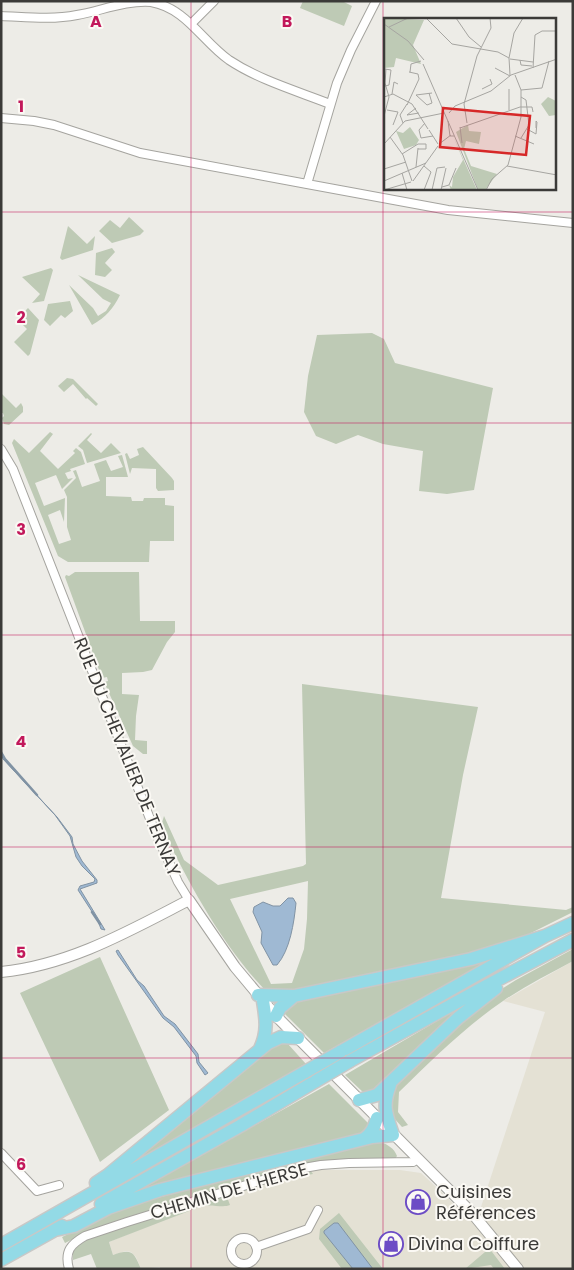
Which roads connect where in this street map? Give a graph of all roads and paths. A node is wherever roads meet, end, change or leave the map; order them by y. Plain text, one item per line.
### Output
1 (214, 1) edge
2 (376, 1) edge
3 (1, 16) edge
4 (191, 24) junction
5 (330, 104) junction
6 (1, 118) edge
7 (307, 184) junction
8 (573, 223) edge
9 (1, 449) edge
10 (189, 900) junction
11 (573, 922) edge
12 (544, 936) junction
13 (573, 940) edge
14 (519, 968) junction
15 (1, 972) edge
16 (294, 996) junction
17 (261, 998) junction
18 (276, 1016) junction
19 (298, 1038) junction
20 (259, 1050) junction
21 (390, 1085) junction
22 (359, 1100) junction
23 (377, 1118) junction
24 (394, 1136) junction
25 (364, 1139) junction
26 (1, 1152) edge
27 (418, 1159) junction
28 (58, 1185) dead end
29 (318, 1210) dead end
30 (52, 1216) junction
31 (55, 1230) junction
32 (1, 1245) edge
33 (256, 1247) junction
34 (1, 1260) edge
35 (249, 1266) edge
36 (69, 1269) edge
37 (518, 1269) edge

1 - 4 street
2 - 5 street
3 - 4 street
4 - 5 street
5 - 7 street
6 - 7 street
7 - 8 street
9 - 10 street, RUE DU CHEVALIER DE TERNAY
10 - 15 street
10 - 17 street, RUE DU CHEVALIER DE TERNAY
11 - 12 main road
12 - 16 main road
12 - 30 main road, bridge
13 - 14 main road
14 - 21 main road
14 - 31 main road, bridge
16 - 17 main road
16 - 18 main road
17 - 18 street, RUE DU CHEVALIER DE TERNAY
17 - 20 main road
18 - 19 street, RUE DU CHEVALIER DE TERNAY
19 - 20 main road
19 - 22 street, RUE DU CHEVALIER DE TERNAY
20 - 30 main road
21 - 22 main road
21 - 24 main road
22 - 23 street, RUE DU CHEVALIER DE TERNAY
23 - 24 street, RUE DU CHEVALIER DE TERNAY
23 - 25 main road
24 - 25 main road
24 - 27 street, RUE DU CHEVALIER DE TERNAY
25 - 31 main road
26 - 28 street
27 - 36 street, CHEMIN DE L'HERSE
27 - 37 street, RUE DU CHEVALIER DE TERNAY
29 - 33 street
30 - 32 main road
31 - 34 main road
33 - 35 street
33 - 35 street

